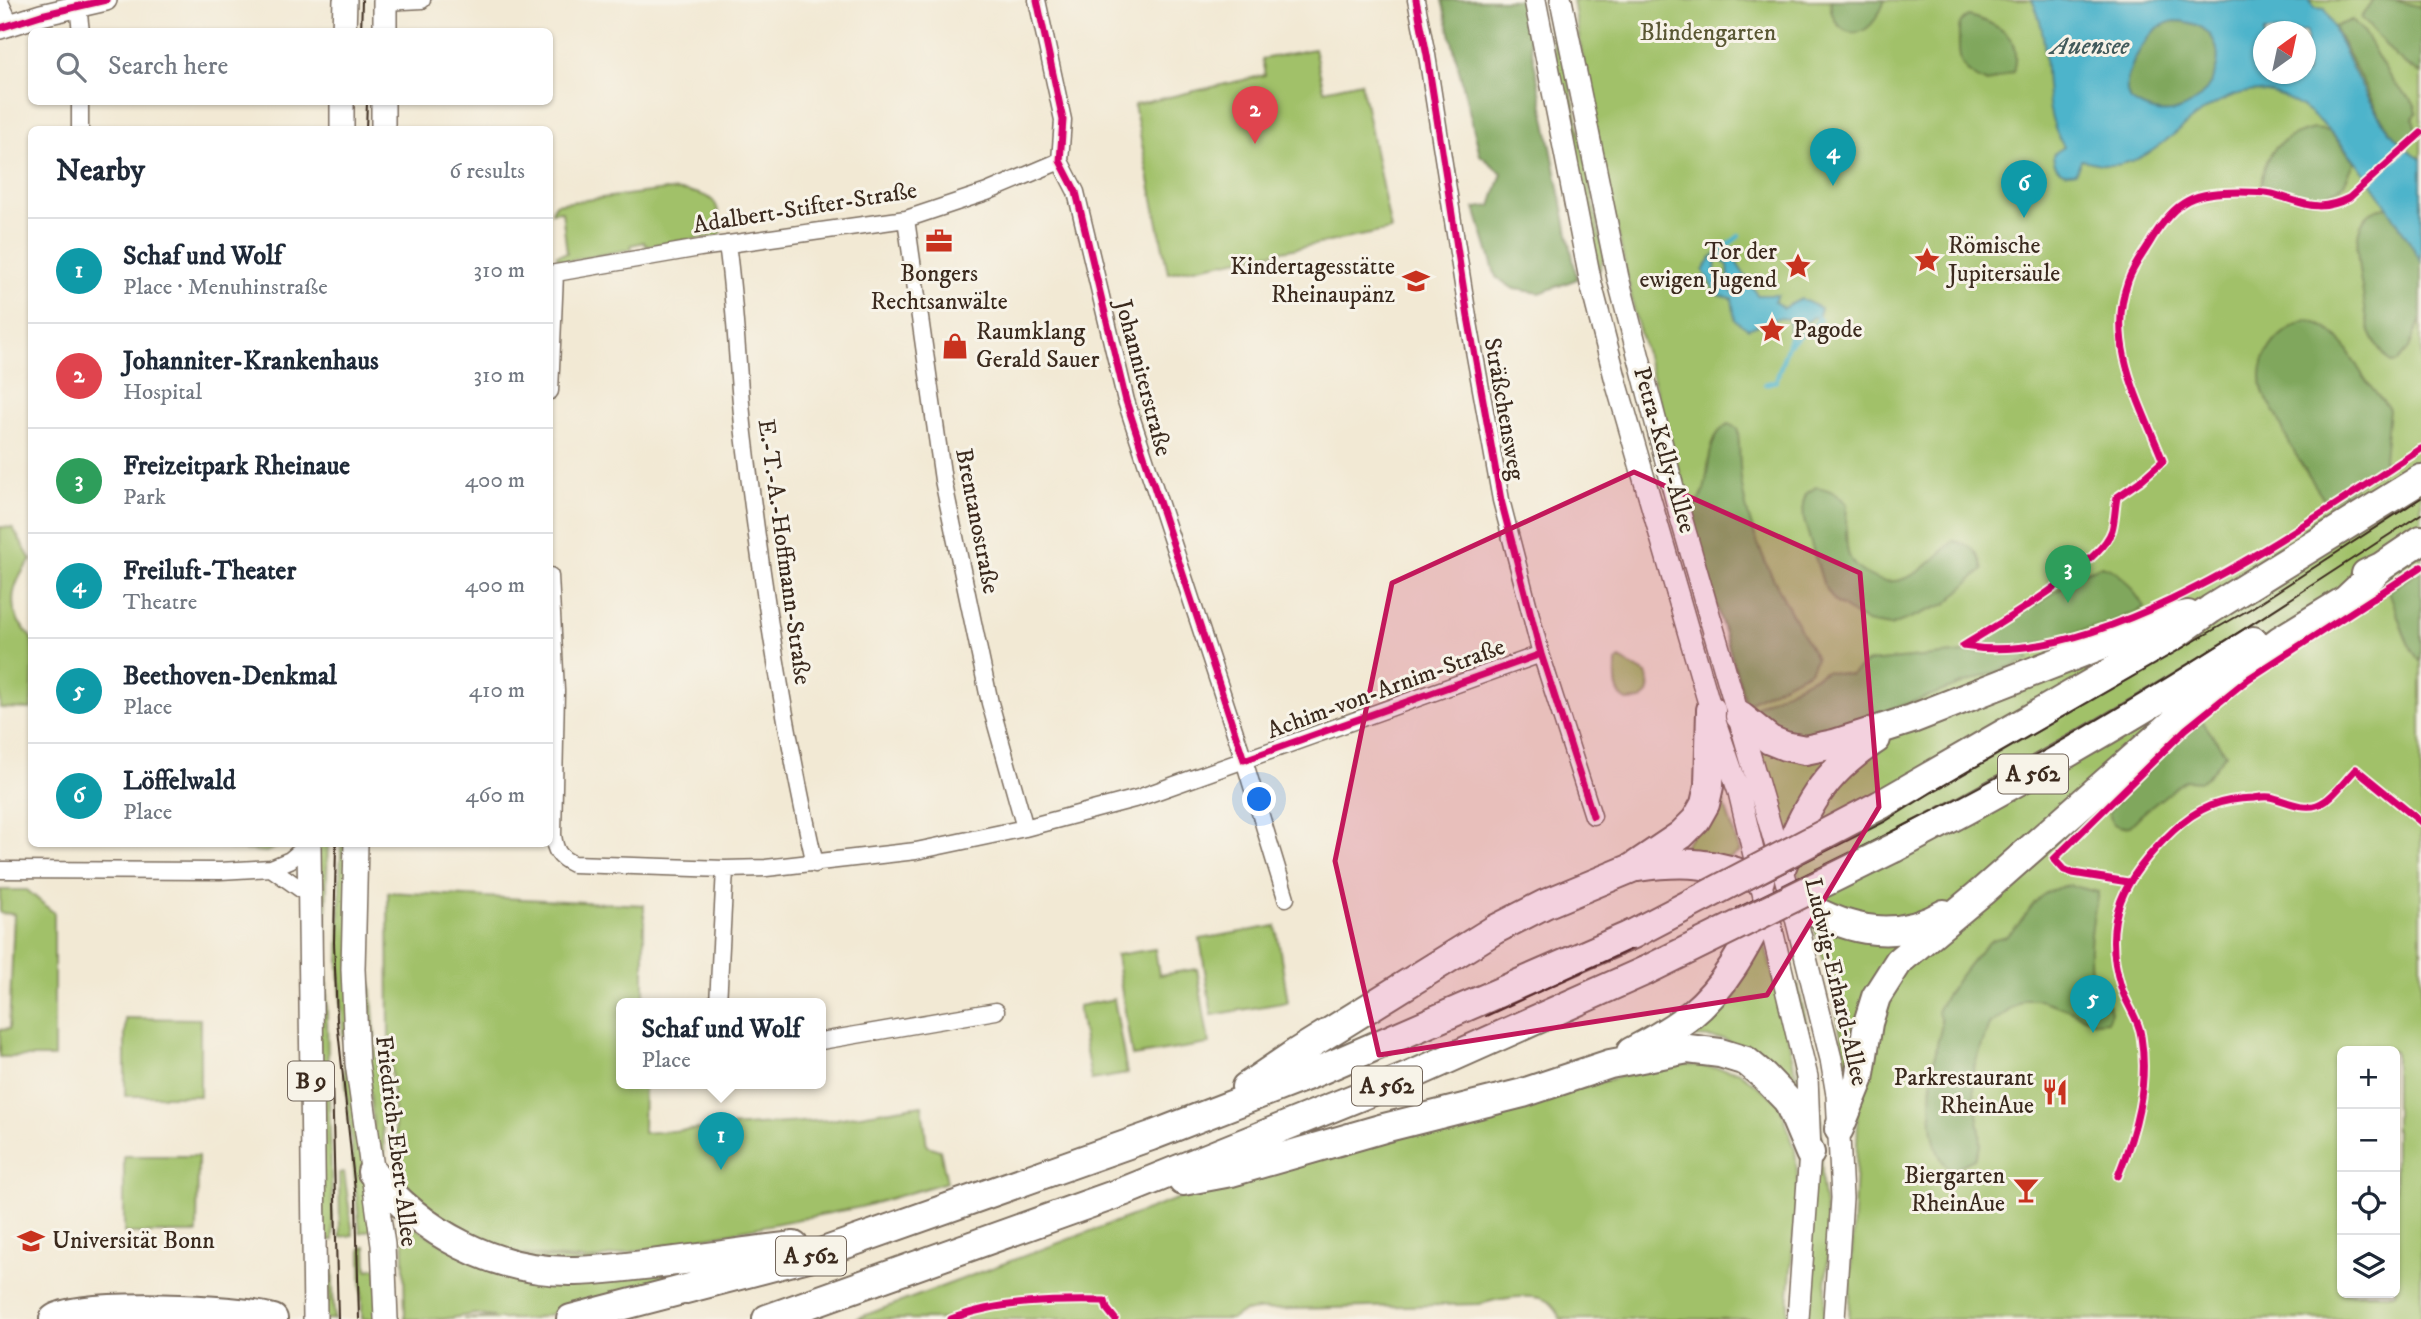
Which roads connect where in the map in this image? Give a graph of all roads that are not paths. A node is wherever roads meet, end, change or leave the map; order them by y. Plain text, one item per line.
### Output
1 (106, 0) edge
2 (345, 0) edge
3 (422, 0) edge
4 (1037, 0) edge
5 (1416, 0) edge
6 (1535, 0) edge
7 (1561, 0) edge
8 (385, 1) edge
9 (0, 2) edge
10 (78, 6) junction
11 (5, 26) edge
12 (81, 28) edge
13 (344, 28) edge
14 (384, 28) edge
15 (80, 105) edge
16 (342, 105) edge
17 (383, 105) edge
18 (80, 126) edge
19 (342, 126) edge
20 (383, 126) edge
21 (1060, 161) junction
22 (906, 219) junction
23 (727, 244) junction
24 (553, 274) edge
25 (2421, 479) edge
26 (2421, 540) edge
27 (2141, 643) junction
28 (553, 645) edge
29 (1541, 654) junction
30 (2174, 706) junction
31 (1711, 710) junction
32 (1740, 716) junction
33 (1912, 719) junction
34 (1244, 760) junction
35 (1593, 816) dead end
36 (1025, 828) junction
37 (553, 835) edge
38 (553, 835) edge
39 (305, 847) edge
40 (309, 847) edge
41 (356, 847) edge
42 (815, 864) junction
43 (1632, 868) junction
44 (271, 869) junction
45 (725, 869) junction
46 (0, 870) edge
47 (1775, 888) junction
48 (1983, 891) junction
49 (309, 895) junction
50 (1286, 898) dead end
51 (718, 998) edge
52 (996, 1011) dead end
53 (826, 1040) edge
54 (1611, 1064) junction
55 (1202, 1118) junction
56 (1839, 1129) junction
57 (1810, 1153) junction
58 (372, 1172) junction
59 (1125, 1191) junction
60 (874, 1235) junction
61 (832, 1297) junction
62 (54, 1319) edge
63 (273, 1319) edge
64 (315, 1319) edge
65 (386, 1319) edge
66 (572, 1319) edge
67 (767, 1319) edge
68 (793, 1319) edge
69 (1798, 1319) edge
70 (1834, 1319) edge

1 - 10 main road
2 - 13 main road
3 - 8 street
4 - 21 street
5 - 29 street, Sträßchensweg
6 - 31 main road, Petra-Kelly-Allee
7 - 32 main road, Petra-Kelly-Allee
8 - 14 main road
9 - 11 street
10 - 11 main road
10 - 12 street
15 - 18 street
16 - 19 main road
17 - 20 main road
21 - 22 street, Adalbert-Stifter-Straße
21 - 34 street, Johanniterstraße
22 - 23 street, Adalbert-Stifter-Straße
22 - 36 street, Brentanostraße
23 - 24 street, Adalbert-Stifter-Straße
23 - 42 street, E.-T.-A.-Hoffmann-Straße
25 - 27 highway
26 - 30 highway
27 - 33 highway
27 - 55 highway, A 562, bridge
28 - 37 street, Achim-von-Arnim-Straße
29 - 34 street, Achim-von-Arnim-Straße
29 - 35 street, Sträßchensweg
30 - 48 highway
30 - 59 highway, A 562, bridge
31 - 43 highway
31 - 47 main road, Petra-Kelly-Allee
32 - 33 highway
32 - 47 main road, Petra-Kelly-Allee
33 - 47 highway
34 - 36 street, Achim-von-Arnim-Straße
34 - 50 street, Johanniterstraße
36 - 42 street, Achim-von-Arnim-Straße
38 - 45 street, Achim-von-Arnim-Straße
39 - 44 street
40 - 49 main road, B 9
41 - 58 main road, Friedrich-Ebert-Allee / B 9
42 - 45 street, Achim-von-Arnim-Straße
43 - 47 highway
43 - 55 highway
44 - 46 street
44 - 49 street
45 - 51 street
47 - 48 highway
47 - 54 highway
47 - 56 main road, Ludwig-Erhard-Allee
47 - 57 main road, Ludwig-Erhard-Allee
48 - 56 highway
49 - 64 main road, B 9
52 - 53 street
54 - 57 highway
54 - 59 highway
55 - 60 highway, A 562
56 - 70 main road, Ludwig-Erhard-Allee
57 - 69 main road, Ludwig-Erhard-Allee
58 - 60 highway
58 - 65 main road, Friedrich-Ebert-Allee / B 9
59 - 61 highway, A 562
60 - 66 highway, A 562
61 - 67 highway, A 562
61 - 68 highway
62 - 63 highway

